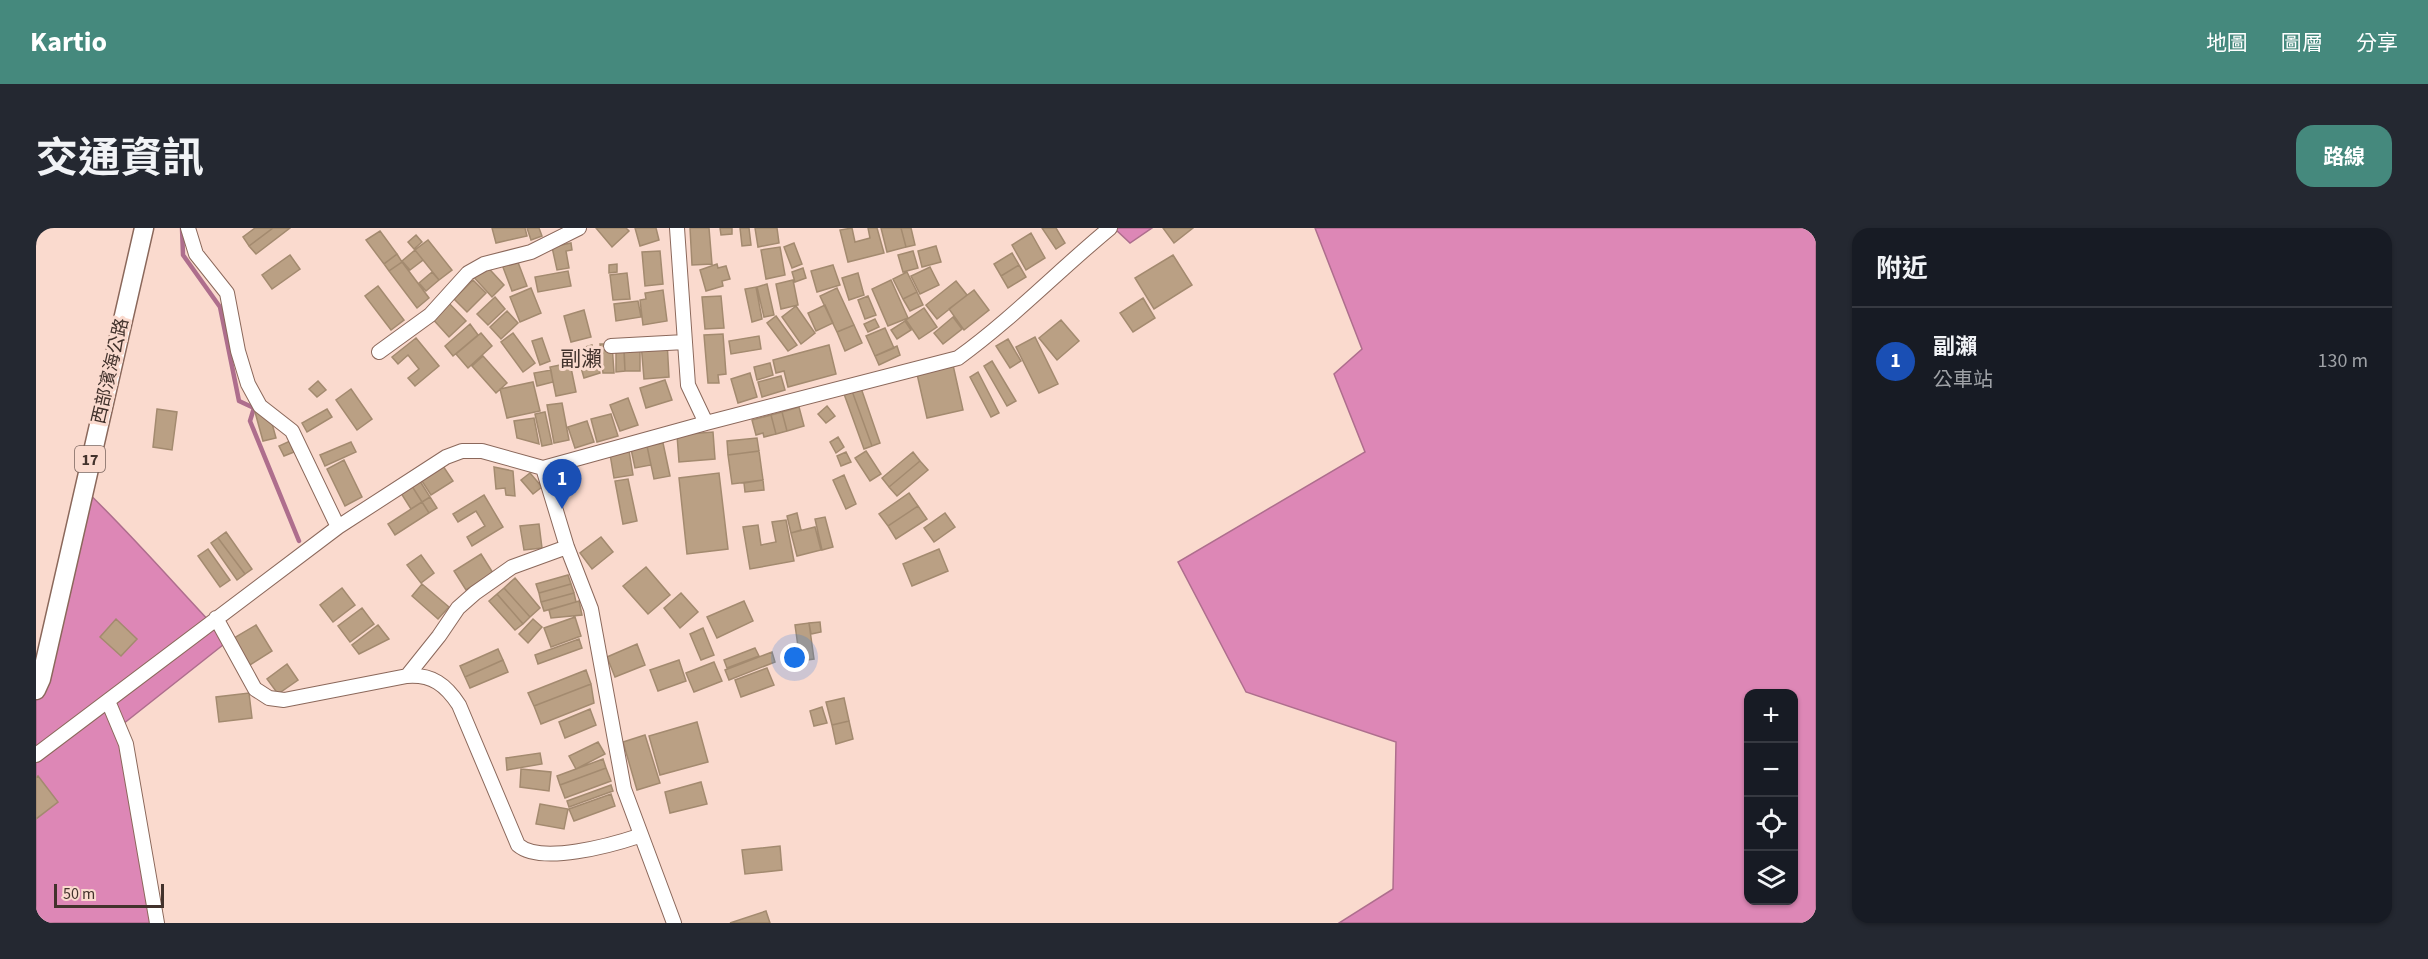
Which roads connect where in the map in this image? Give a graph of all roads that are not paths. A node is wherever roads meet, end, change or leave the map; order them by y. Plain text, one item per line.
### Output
1 (144, 228) edge
2 (188, 228) edge
3 (579, 228) edge
4 (677, 228) edge
5 (1110, 228) edge
6 (685, 342) junction
7 (611, 346) dead end
8 (379, 352) dead end
9 (706, 423) junction
10 (543, 468) junction
11 (338, 527) junction
12 (567, 547) junction
13 (216, 618) junction
14 (407, 676) junction
15 (36, 690) edge
16 (108, 701) junction
17 (38, 749) edge
18 (639, 836) junction
19 (157, 923) edge
20 (674, 923) edge

1 - 15 main road, 西部濱海公路 / 17
2 - 11 street
3 - 8 street
4 - 6 street
5 - 9 street
6 - 7 street
6 - 9 street
9 - 10 street
10 - 11 street
10 - 12 street
11 - 13 street
12 - 14 street
12 - 18 street
13 - 14 street
13 - 16 street
14 - 18 street
16 - 17 street
16 - 19 street
18 - 20 street

